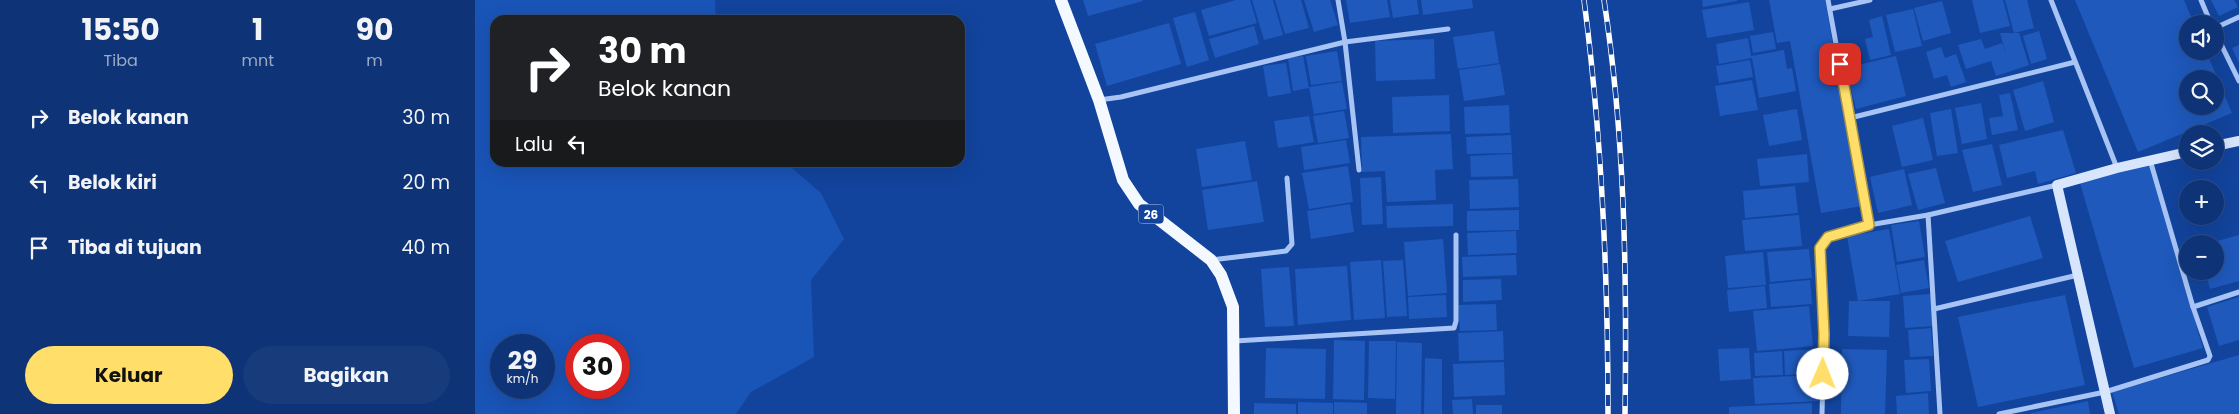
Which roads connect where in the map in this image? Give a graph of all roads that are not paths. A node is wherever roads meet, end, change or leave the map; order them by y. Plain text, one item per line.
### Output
1 (1061, 0) edge
2 (1337, 0) edge
3 (1828, 0) edge
4 (1871, 0) edge
5 (2051, 0) edge
6 (2201, 0) edge
7 (1830, 9) junction
8 (2207, 15) edge
9 (2239, 17) edge
10 (2224, 25) edge
11 (1448, 29) dead end
12 (1345, 42) junction
13 (2224, 49) edge
14 (2075, 62) junction
15 (2239, 81) edge
16 (1099, 100) junction
17 (1850, 118) junction
18 (2239, 141) edge
19 (2224, 144) edge
20 (2179, 154) edge
21 (2150, 160) junction
22 (2117, 168) junction
23 (1359, 170) dead end
24 (1287, 178) dead end
25 (2057, 185) junction
26 (1928, 215) junction
27 (1869, 225) junction
28 (1456, 235) dead end
29 (1211, 260) junction
30 (2078, 275) junction
31 (2239, 292) edge
32 (2193, 307) junction
33 (1934, 309) junction
34 (1234, 341) junction
35 (2105, 392) junction
36 (1234, 414) edge
37 (1822, 414) edge
38 (1940, 414) edge
39 (1999, 414) edge
40 (2110, 414) edge

1 - 16 main road, 26
2 - 12 street
3 - 7 street
4 - 7 street
5 - 14 street
6 - 8 street
7 - 17 street
9 - 10 street
11 - 12 street
12 - 16 street
12 - 23 street
13 - 15 street
14 - 17 street
14 - 22 street
16 - 29 main road, 26
17 - 27 street
18 - 19 street
20 - 21 street
21 - 22 street
21 - 32 street
22 - 25 street
24 - 29 street
25 - 26 street
25 - 30 street
26 - 27 street
26 - 33 street
27 - 37 street
28 - 34 street
29 - 34 main road, 26
30 - 33 street
30 - 35 street
31 - 32 street
32 - 35 street
33 - 38 street
34 - 36 main road, 26
35 - 39 street
35 - 40 street

